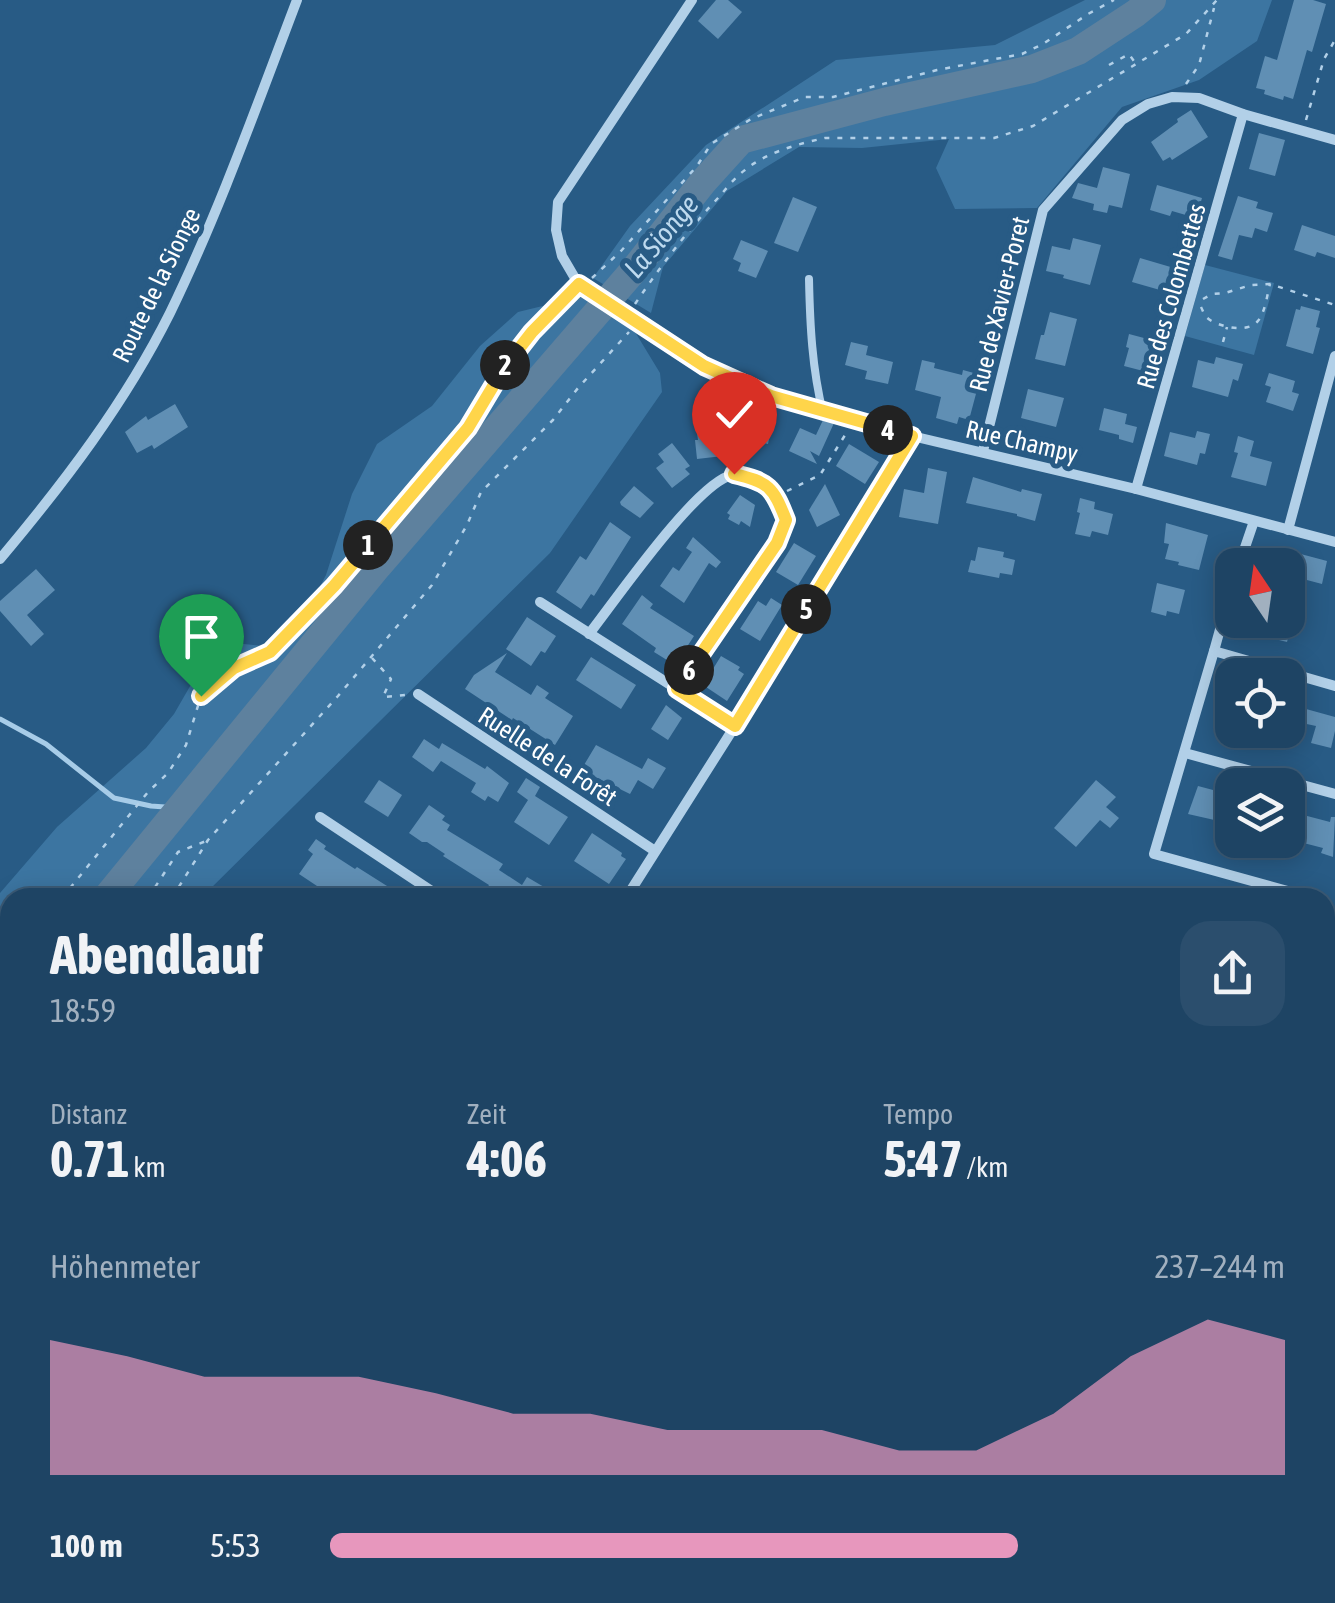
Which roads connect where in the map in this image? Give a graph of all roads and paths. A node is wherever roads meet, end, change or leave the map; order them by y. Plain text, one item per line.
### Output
1 (297, 0) edge
2 (692, 0) edge
3 (1114, 0) edge
4 (1216, 2) edge
5 (1335, 40) edge
6 (1109, 64) dead end
7 (1137, 65) junction
8 (1182, 90) dead end
9 (1244, 114) junction
10 (1302, 131) junction
11 (1335, 140) edge
12 (810, 279) dead end
13 (1270, 284) junction
14 (584, 285) junction
15 (1335, 305) edge
16 (631, 316) junction
17 (1228, 326) junction
18 (1223, 342) dead end
19 (1335, 356) edge
20 (823, 413) junction
21 (850, 428) dead end
22 (912, 436) junction
23 (982, 452) junction
24 (1136, 489) junction
25 (777, 496) junction
26 (1254, 521) junction
27 (1288, 530) junction
28 (1335, 542) edge
29 (1245, 548) edge
30 (0, 559) edge
31 (540, 602) dead end
32 (589, 634) junction
33 (1218, 638) edge
34 (1214, 651) junction
35 (371, 656) junction
36 (1335, 686) edge
37 (677, 689) junction
38 (418, 694) joint
39 (735, 726) junction
40 (1185, 752) junction
41 (1335, 794) edge
42 (320, 817) dead end
43 (208, 840) junction
44 (655, 850) junction
45 (70, 888) edge
46 (155, 888) edge
47 (178, 888) edge
48 (427, 888) edge
49 (632, 888) edge
50 (1277, 888) edge

1 - 30 street, Route de la Sionge
2 - 14 street
3 - 14 path
4 - 7 path
4 - 8 path
5 - 10 path
6 - 7 path
7 - 16 path
9 - 10 street, Rue de Xavier-Poret
9 - 23 street, Rue de Xavier-Poret
9 - 24 street, Rue des Colombettes
10 - 11 street, Rue de Xavier-Poret
12 - 20 lane
13 - 15 path
13 - 17 path
13 - 17 path
14 - 16 street, Rue Champy
14 - 45 path
16 - 20 street, Rue Champy
16 - 35 path
17 - 18 path
19 - 27 street
20 - 22 street, Rue Champy
21 - 25 path
22 - 23 street, Rue Champy
22 - 39 street
23 - 24 street, Rue Champy
24 - 26 street, Rue Champy
25 - 32 street
25 - 37 street
26 - 27 street, Rue Champy
26 - 29 street
27 - 28 street, Rue Champy
31 - 32 street
32 - 37 street
33 - 34 street
34 - 36 street
34 - 40 street
35 - 38 path
35 - 43 path
37 - 39 street
38 - 44 street, Ruelle de la Forêt
39 - 44 street
40 - 41 street
40 - 50 street
42 - 48 street
43 - 46 path
43 - 47 path
44 - 49 street

